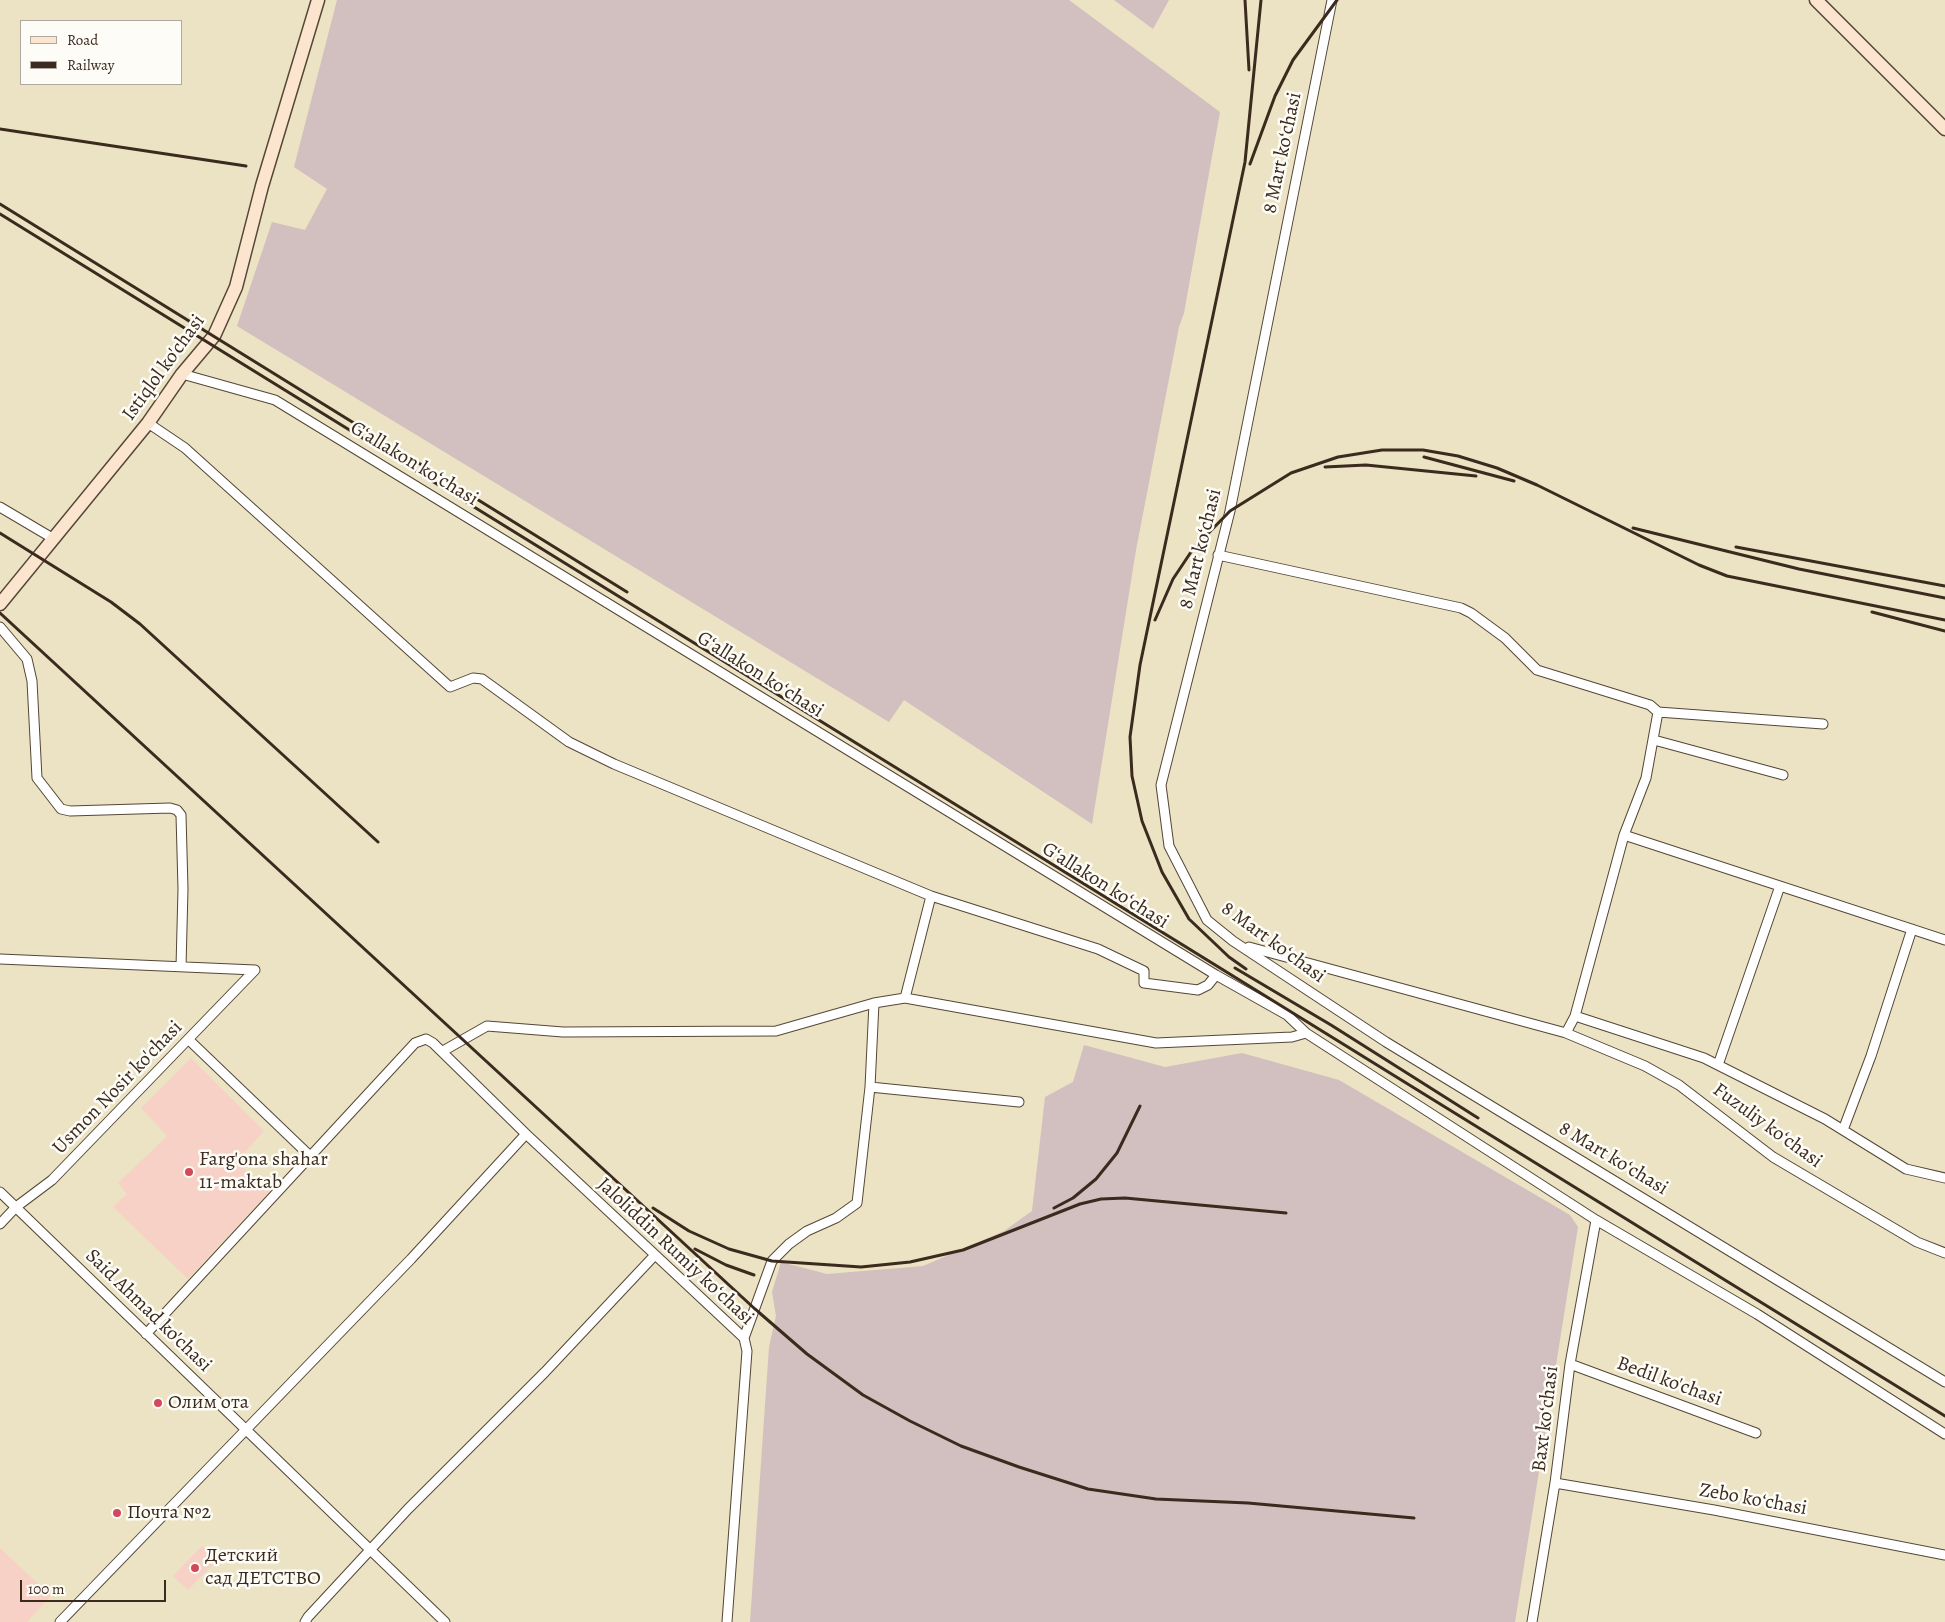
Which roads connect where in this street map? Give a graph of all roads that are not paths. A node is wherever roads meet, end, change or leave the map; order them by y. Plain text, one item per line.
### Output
1 (318, 0) edge
2 (1332, 0) edge
3 (1816, 0) edge
4 (1945, 129) edge
5 (182, 374) junction
6 (148, 423) junction
7 (0, 507) edge
8 (54, 539) junction
9 (1218, 555) junction
10 (0, 604) edge
11 (0, 628) edge
12 (1658, 712) junction
13 (1823, 724) dead end
14 (1654, 740) junction
15 (1783, 775) dead end
16 (1624, 836) junction
17 (1780, 886) junction
18 (932, 896) junction
19 (1912, 929) junction
20 (1945, 940) edge
21 (1241, 946) junction
22 (0, 958) edge
23 (181, 967) junction
24 (1216, 975) junction
25 (905, 998) junction
26 (874, 1003) junction
27 (1575, 1016) junction
28 (1306, 1033) junction
29 (1566, 1033) junction
30 (189, 1040) junction
31 (443, 1050) junction
32 (1718, 1065) junction
33 (870, 1087) junction
34 (1019, 1102) dead end
35 (1843, 1130) junction
36 (526, 1134) junction
37 (310, 1156) junction
38 (1945, 1178) edge
39 (0, 1192) edge
40 (16, 1207) junction
41 (1596, 1220) junction
42 (0, 1224) edge
43 (1945, 1253) edge
44 (654, 1256) junction
45 (146, 1334) junction
46 (744, 1338) junction
47 (1570, 1364) junction
48 (1945, 1382) edge
49 (245, 1431) junction
50 (1756, 1433) dead end
51 (1945, 1434) edge
52 (1555, 1483) junction
53 (370, 1551) junction
54 (1945, 1555) edge
55 (60, 1622) edge
56 (306, 1622) edge
57 (445, 1622) edge
58 (727, 1622) edge
59 (1532, 1622) edge

1 - 5 main road, Istiqlol ko'chasi
2 - 9 street, 8 Mart koʻchasi
3 - 4 main road
5 - 6 main road, Istiqlol ko'chasi
5 - 24 street, Gʻallakon koʻchasi
6 - 8 main road, Istiqlol ko'chasi
6 - 18 street
7 - 8 street
8 - 10 main road, Istiqlol ko'chasi
9 - 12 street
9 - 21 street, 8 Mart koʻchasi
11 - 23 street
12 - 13 street
12 - 14 street
14 - 15 street
14 - 16 street
16 - 17 street
16 - 27 street
17 - 19 street
17 - 32 street
18 - 24 street
18 - 25 street
19 - 20 street
19 - 35 street
21 - 29 street, Fuzuliy koʻchasi
21 - 48 street, 8 Mart koʻchasi
22 - 23 street
23 - 30 street, Usmon Nosir ko'chasi
24 - 28 street, Gʻallakon koʻchasi
25 - 26 street
25 - 28 street
26 - 31 street
26 - 33 street
27 - 29 street
27 - 32 street, Fuzuliy koʻchasi
28 - 41 street, Gʻallakon koʻchasi
29 - 43 street, Fuzuliy koʻchasi
30 - 37 street
30 - 40 street, Usmon Nosir ko'chasi
31 - 36 street, Jaloliddin Rumiy koʻchasi
31 - 37 street, Jaloliddin Rumiy koʻchasi
32 - 35 street, Fuzuliy koʻchasi
33 - 34 street
33 - 46 street
35 - 38 street, Fuzuliy koʻchasi
36 - 44 street, Jaloliddin Rumiy koʻchasi
36 - 49 street
37 - 45 street
39 - 40 street, Said Ahmad ko'chasi
40 - 42 street, Usmon Nosir ko'chasi
40 - 45 street, Said Ahmad ko'chasi
41 - 47 street, Baxt koʻchasi
41 - 51 street, Gʻallakon koʻchasi
44 - 46 street, Jaloliddin Rumiy koʻchasi
44 - 53 street
45 - 49 street, Said Ahmad ko'chasi
46 - 58 street, Jaloliddin Rumiy koʻchasi
47 - 50 street, Bedil ko'chasi
47 - 52 street, Baxt koʻchasi
49 - 53 street, Said Ahmad ko'chasi
49 - 55 street
52 - 54 street, Zebo koʻchasi
52 - 59 street, Baxt koʻchasi
53 - 56 street
53 - 57 street, Said Ahmad ko'chasi

